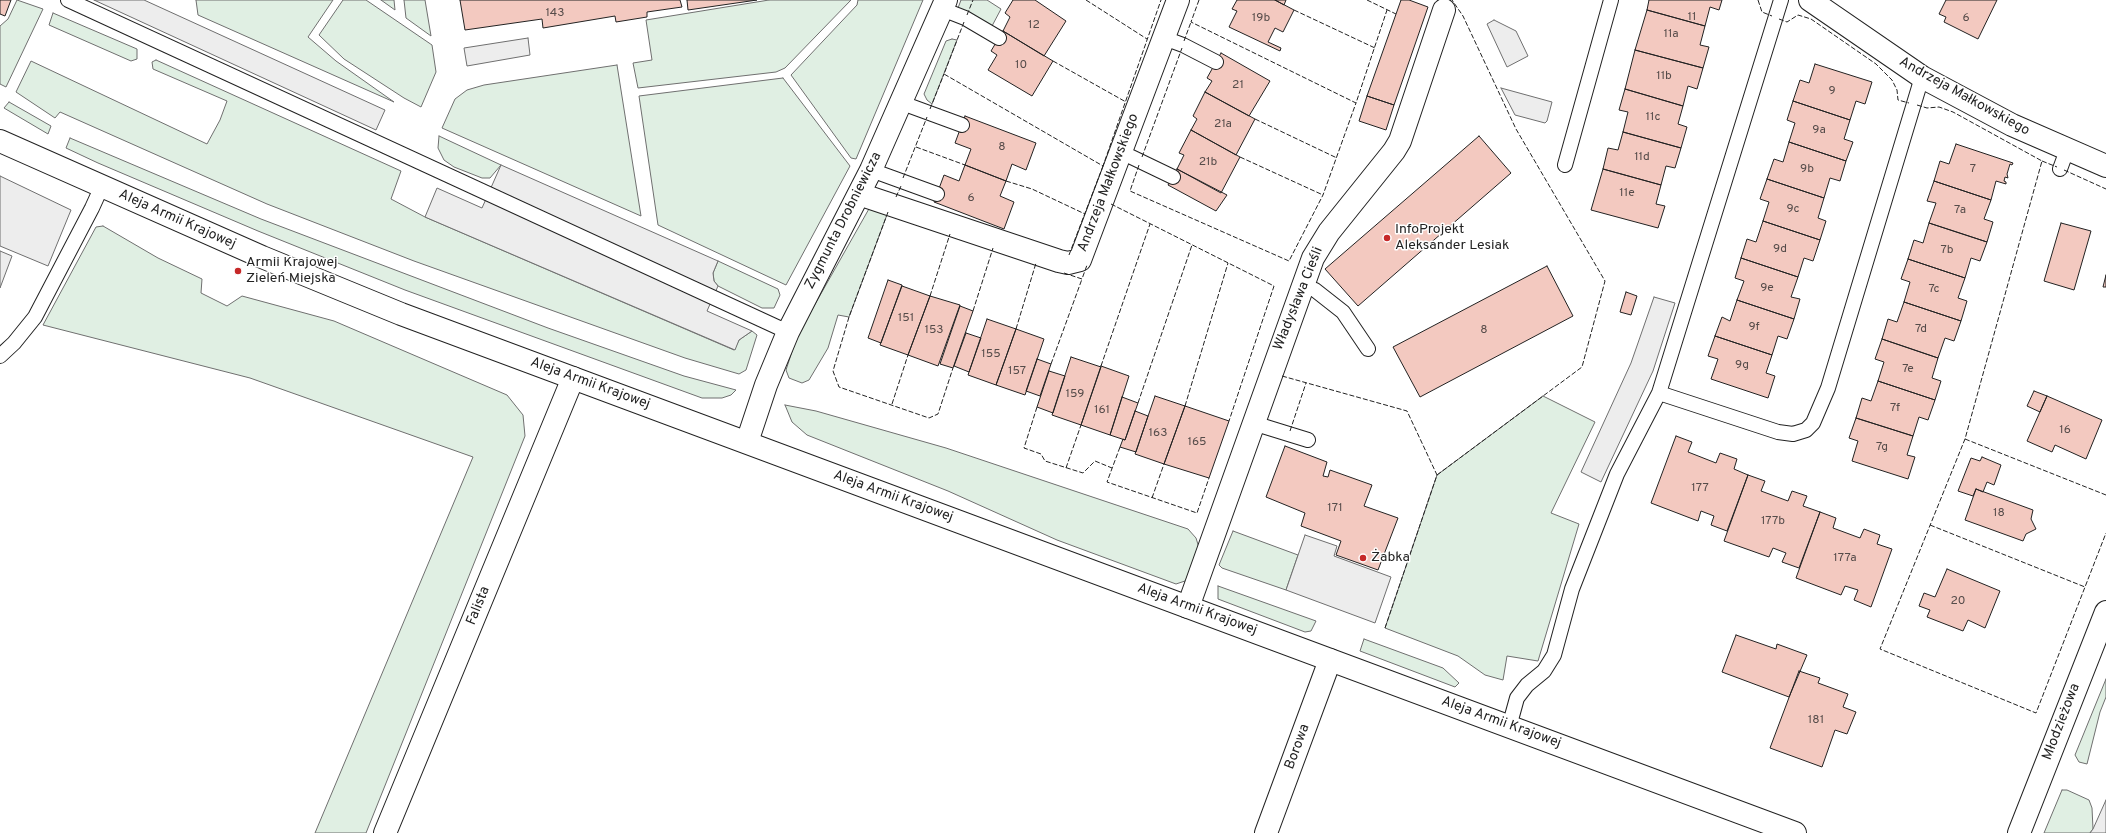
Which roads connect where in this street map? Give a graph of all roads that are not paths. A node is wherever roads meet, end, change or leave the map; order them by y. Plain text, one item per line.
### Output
1 (68, 0) edge
2 (1178, 0) edge
3 (1611, 0) edge
4 (1781, 0) edge
5 (1810, 0) edge
6 (944, 5) edge
7 (1444, 10) dead end
8 (999, 38) dead end
9 (1164, 38) junction
10 (1216, 62) dead end
11 (1922, 77) junction
12 (902, 103) junction
13 (962, 125) dead end
14 (0, 141) edge
15 (1121, 152) junction
16 (1565, 164) dead end
17 (2106, 166) edge
18 (871, 170) junction
19 (1172, 177) dead end
20 (102, 186) junction
21 (859, 194) junction
22 (937, 194) dead end
23 (1302, 285) junction
24 (788, 332) junction
25 (1368, 349) dead end
26 (0, 356) edge
27 (572, 378) junction
28 (1659, 393) junction
29 (1253, 422) junction
30 (1308, 440) dead end
31 (746, 442) junction
32 (1188, 607) junction
33 (2106, 612) edge
34 (1330, 660) junction
35 (1509, 726) junction
36 (385, 833) edge
37 (1266, 833) edge
38 (1795, 833) edge
39 (2019, 833) edge

1 - 24 lane
2 - 9 street, Andrzeja Małkowskiego
3 - 16 lane
4 - 28 lane
5 - 11 street, Andrzeja Małkowskiego
6 - 8 lane
6 - 12 street, Zygmunta Drobniewicza
7 - 23 street, Władysława Cieśli
9 - 10 lane
9 - 15 street, Andrzeja Małkowskiego
11 - 17 street, Andrzeja Małkowskiego
11 - 28 lane
12 - 13 lane
12 - 18 street, Zygmunta Drobniewicza
14 - 20 street, Aleja Armii Krajowej
15 - 19 lane
15 - 21 street, Andrzeja Małkowskiego
18 - 21 street, Zygmunta Drobniewicza
18 - 22 lane
20 - 26 lane
20 - 27 street, Aleja Armii Krajowej
21 - 24 street, Zygmunta Drobniewicza
23 - 25 lane
23 - 29 street, Władysława Cieśli
24 - 31 street, Zygmunta Drobniewicza
27 - 31 street, Aleja Armii Krajowej
27 - 36 street, Falista
28 - 35 lane
29 - 30 lane
29 - 32 street, Władysława Cieśli
31 - 32 street, Aleja Armii Krajowej
32 - 34 street, Aleja Armii Krajowej
33 - 39 street, Młodzieżowa
34 - 35 street, Aleja Armii Krajowej
34 - 37 street, Borowa
35 - 38 street, Aleja Armii Krajowej

